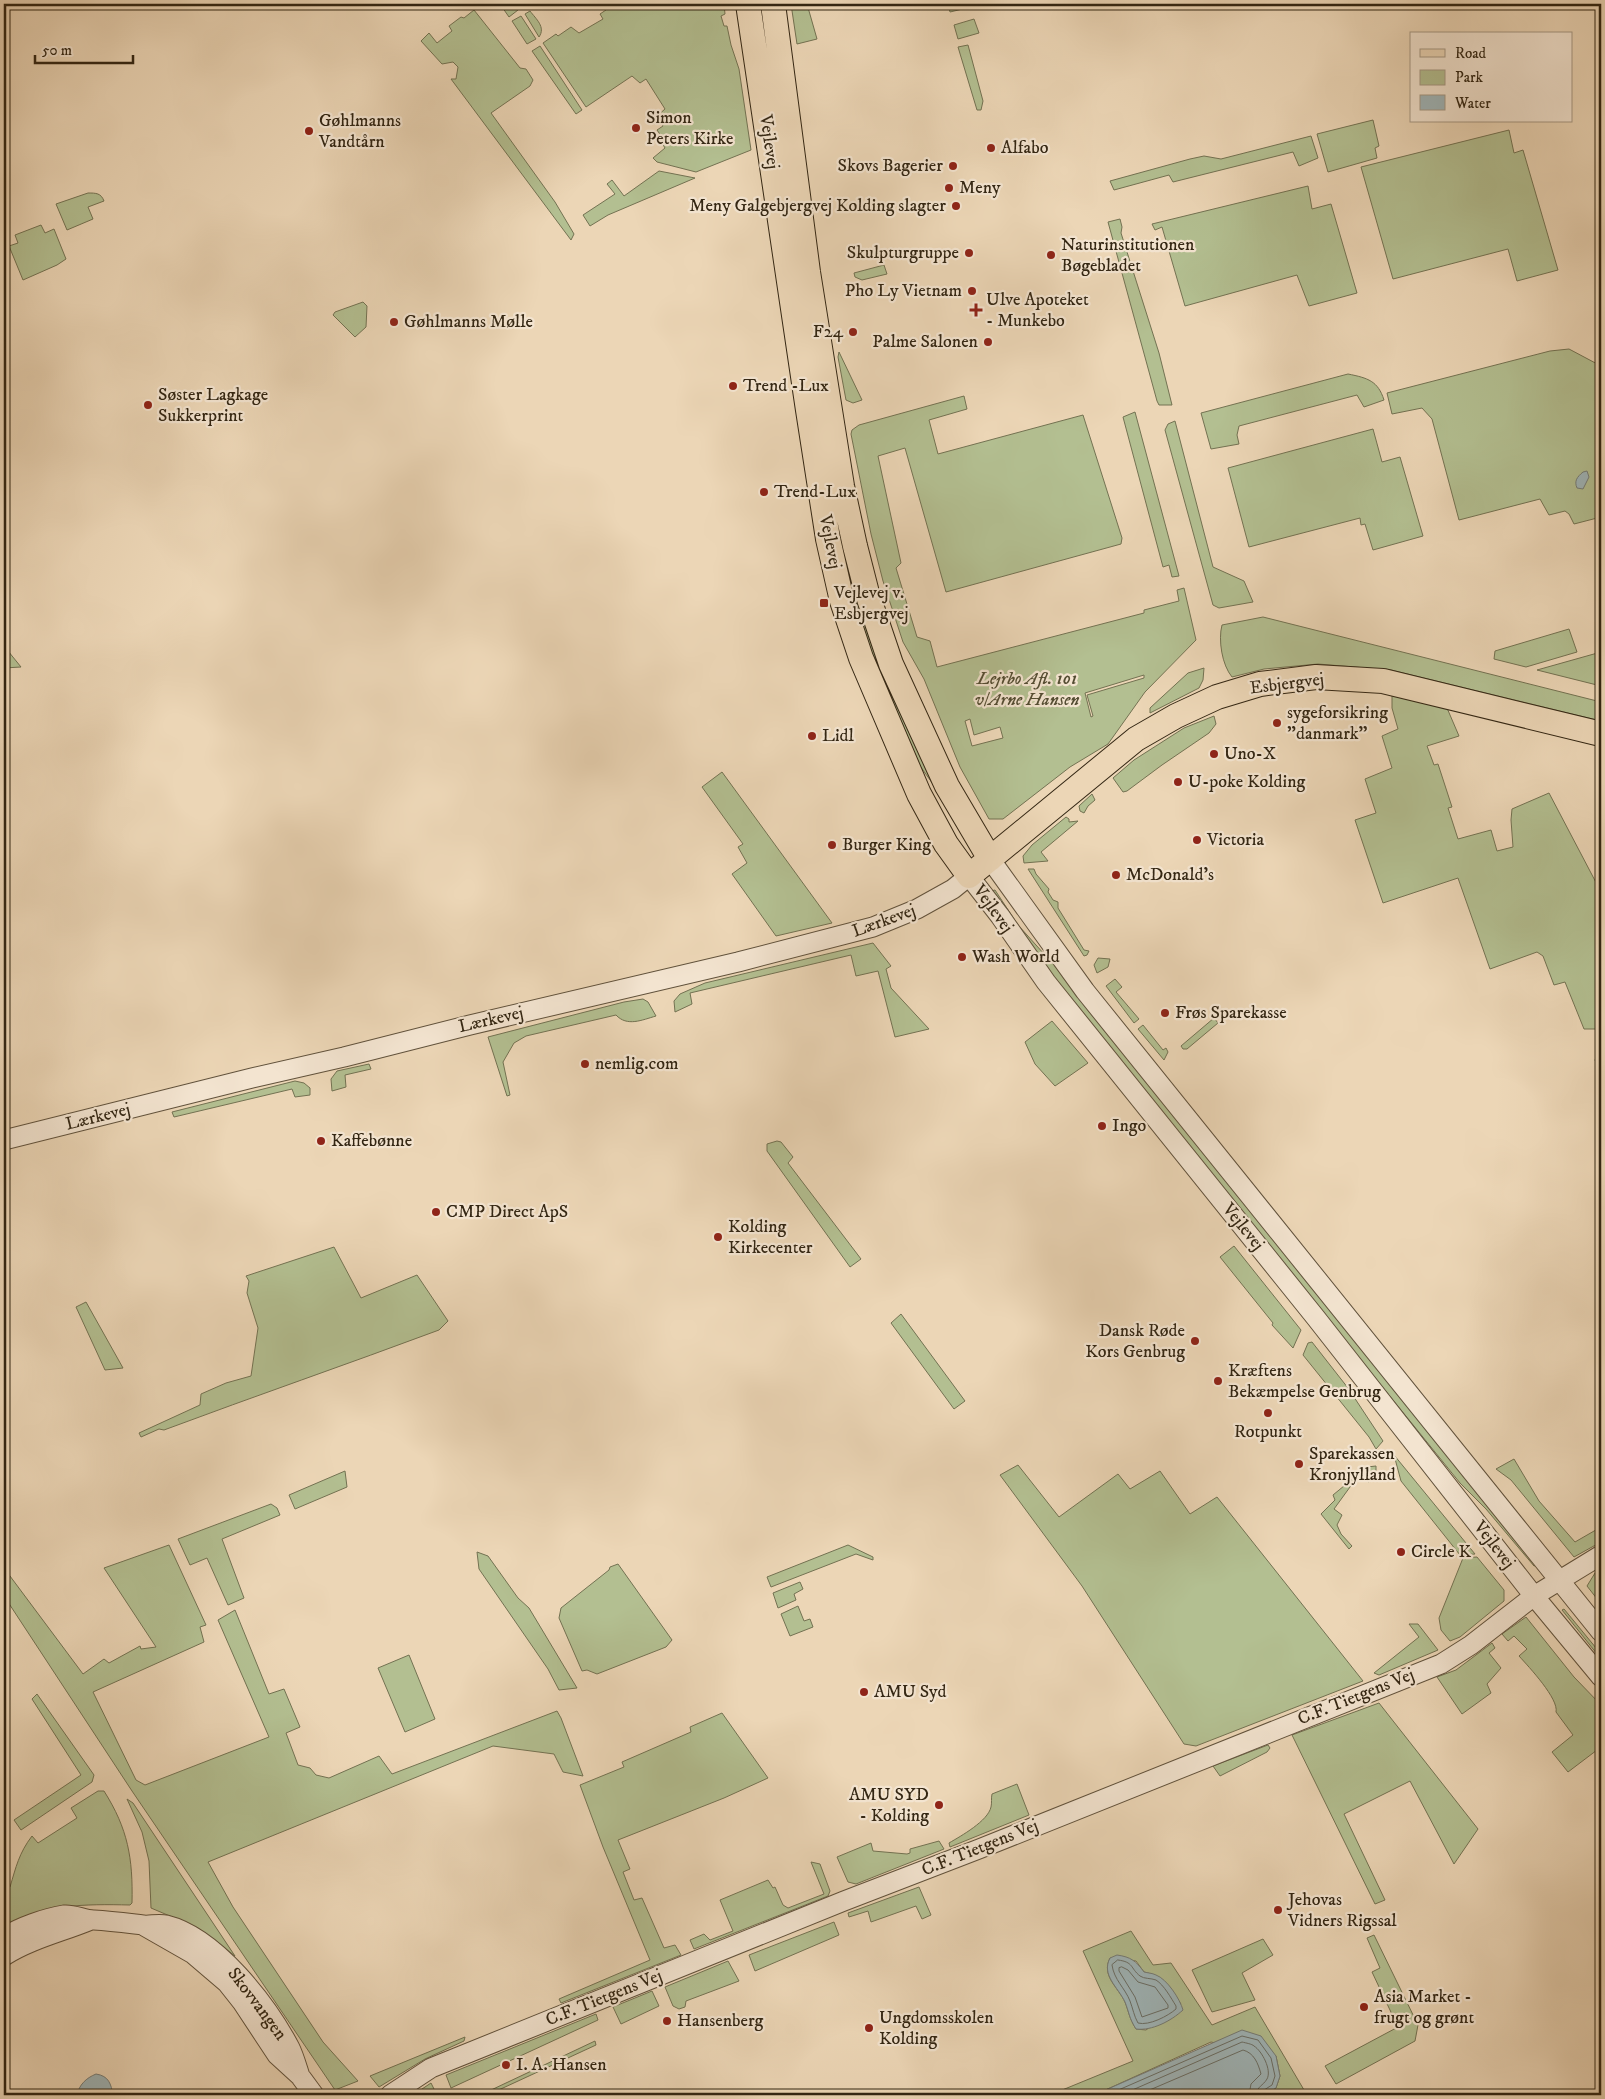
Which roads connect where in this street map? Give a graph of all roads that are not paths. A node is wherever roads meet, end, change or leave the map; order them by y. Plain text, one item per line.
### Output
1 (748, 4) edge
2 (773, 4) edge
3 (1601, 734) edge
4 (920, 794) junction
5 (990, 859) junction
6 (969, 876) junction
7 (4, 1140) edge
8 (1601, 1555) edge
9 (1560, 1581) junction
10 (1534, 1596) junction
11 (1601, 1632) edge
12 (1601, 1677) edge
13 (91, 1920) junction
14 (4, 1938) edge
15 (4, 1956) edge
16 (314, 2095) edge
17 (390, 2095) edge

1 - 4 main road, Vejlevej
2 - 5 main road, Vejlevej
3 - 5 main road, Esbjergvej
4 - 5 main road
4 - 6 main road, Vejlevej
5 - 6 main road, Esbjergvej
5 - 9 street, Vejlevej
6 - 7 street, Lærkevej
6 - 10 street, Vejlevej
8 - 9 street, C.F. Tietgens Vej
9 - 10 street, C.F. Tietgens Vej
9 - 11 street, Vejlevej
10 - 12 street, Vejlevej
10 - 17 street, C.F. Tietgens Vej
13 - 14 street, Skovvangen
13 - 15 street, Skovvangen
13 - 16 street, Skovvangen

